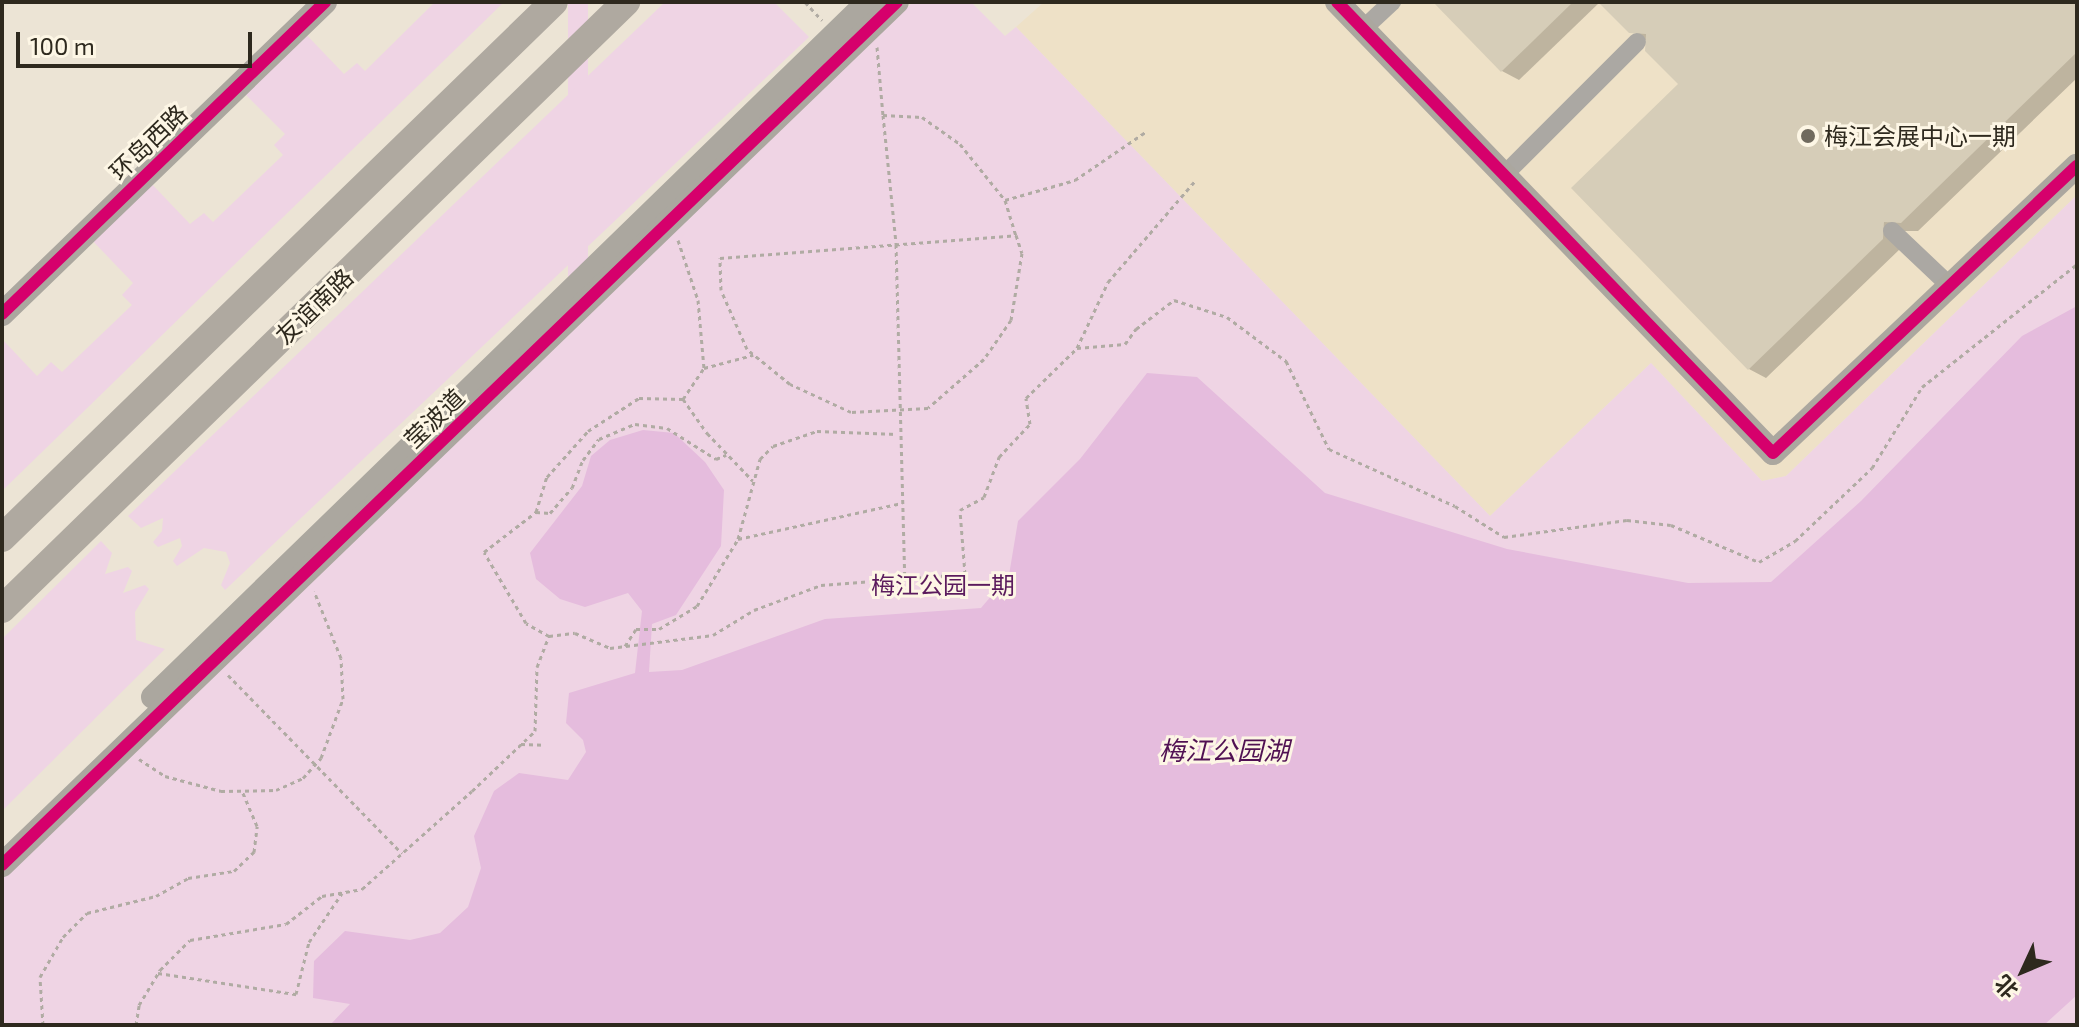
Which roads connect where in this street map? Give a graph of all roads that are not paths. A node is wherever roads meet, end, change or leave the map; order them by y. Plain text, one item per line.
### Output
1 (306, 2) edge
2 (325, 2) edge
3 (554, 2) edge
4 (626, 2) edge
5 (897, 2) edge
6 (1337, 2) edge
7 (1392, 2) edge
8 (872, 13) edge
9 (1363, 29) junction
10 (1637, 42) dead end
11 (2077, 166) edge
12 (1504, 175) junction
13 (1892, 231) dead end
14 (1950, 286) junction
15 (2, 297) edge
16 (2, 314) edge
17 (2, 538) edge
18 (2, 609) edge
19 (2, 843) edge
20 (2, 865) edge

1 - 15 street, 环岛西路
2 - 16 street, 环岛西路
3 - 17 main road
4 - 18 main road, 友谊南路
5 - 8 street, 莹波道
6 - 9 street
7 - 9 street
8 - 19 street, 莹波道
8 - 20 street, 莹波道
9 - 12 street
10 - 12 street
11 - 14 street
12 - 14 street
13 - 14 street

